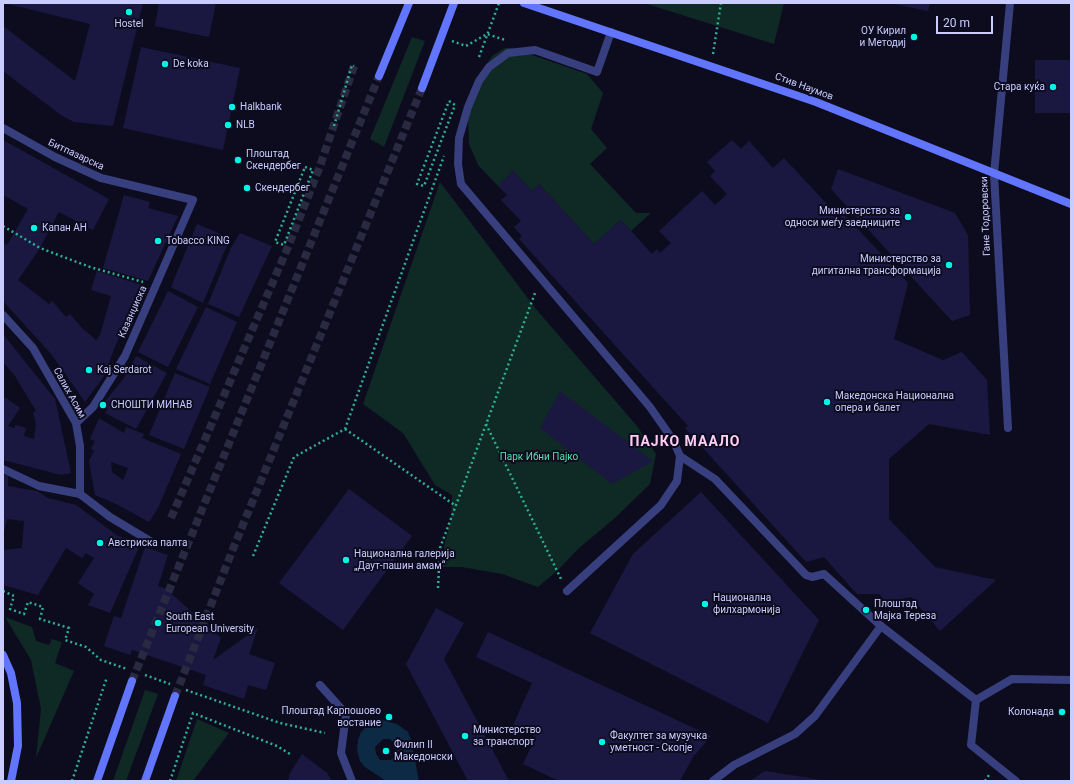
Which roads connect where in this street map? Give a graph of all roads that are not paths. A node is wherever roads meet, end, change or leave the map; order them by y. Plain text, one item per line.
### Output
1 (409, 3) edge
2 (454, 3) edge
3 (524, 3) edge
4 (1010, 3) edge
5 (611, 32) junction
6 (379, 76) tunnel mouth
7 (422, 88) tunnel mouth
8 (3, 128) edge
9 (994, 174) junction
10 (192, 200) joint
11 (1071, 204) edge
12 (3, 315) edge
13 (76, 423) junction
14 (1008, 428) dead end
15 (680, 456) junction
16 (3, 470) edge
17 (80, 494) junction
18 (150, 541) dead end
19 (567, 591) road end
20 (881, 626) junction
21 (3, 655) edge
22 (132, 680) tunnel mouth
23 (1071, 680) edge
24 (320, 685) dead end
25 (175, 696) tunnel mouth
26 (976, 700) junction
27 (11, 781) edge
28 (96, 781) edge
29 (145, 781) edge
30 (352, 781) edge
31 (713, 781) edge
32 (1016, 781) edge

1 - 6 street
2 - 7 street
3 - 5 street, Стив Наумов
4 - 9 street, Гане Тодоровски
5 - 9 street, Стив Наумов
5 - 15 street
8 - 10 street, Битпазарска
9 - 11 street, Стив Наумов
9 - 14 street, Гане Тодоровски
10 - 13 street, Казанџиска
12 - 13 street, Салих Асим
13 - 17 street, Салих Асим
15 - 19 street
15 - 20 street
16 - 17 street
17 - 18 street
20 - 26 street
20 - 31 street
21 - 27 street
22 - 28 street
23 - 26 street
24 - 30 street
25 - 29 street
26 - 32 street

